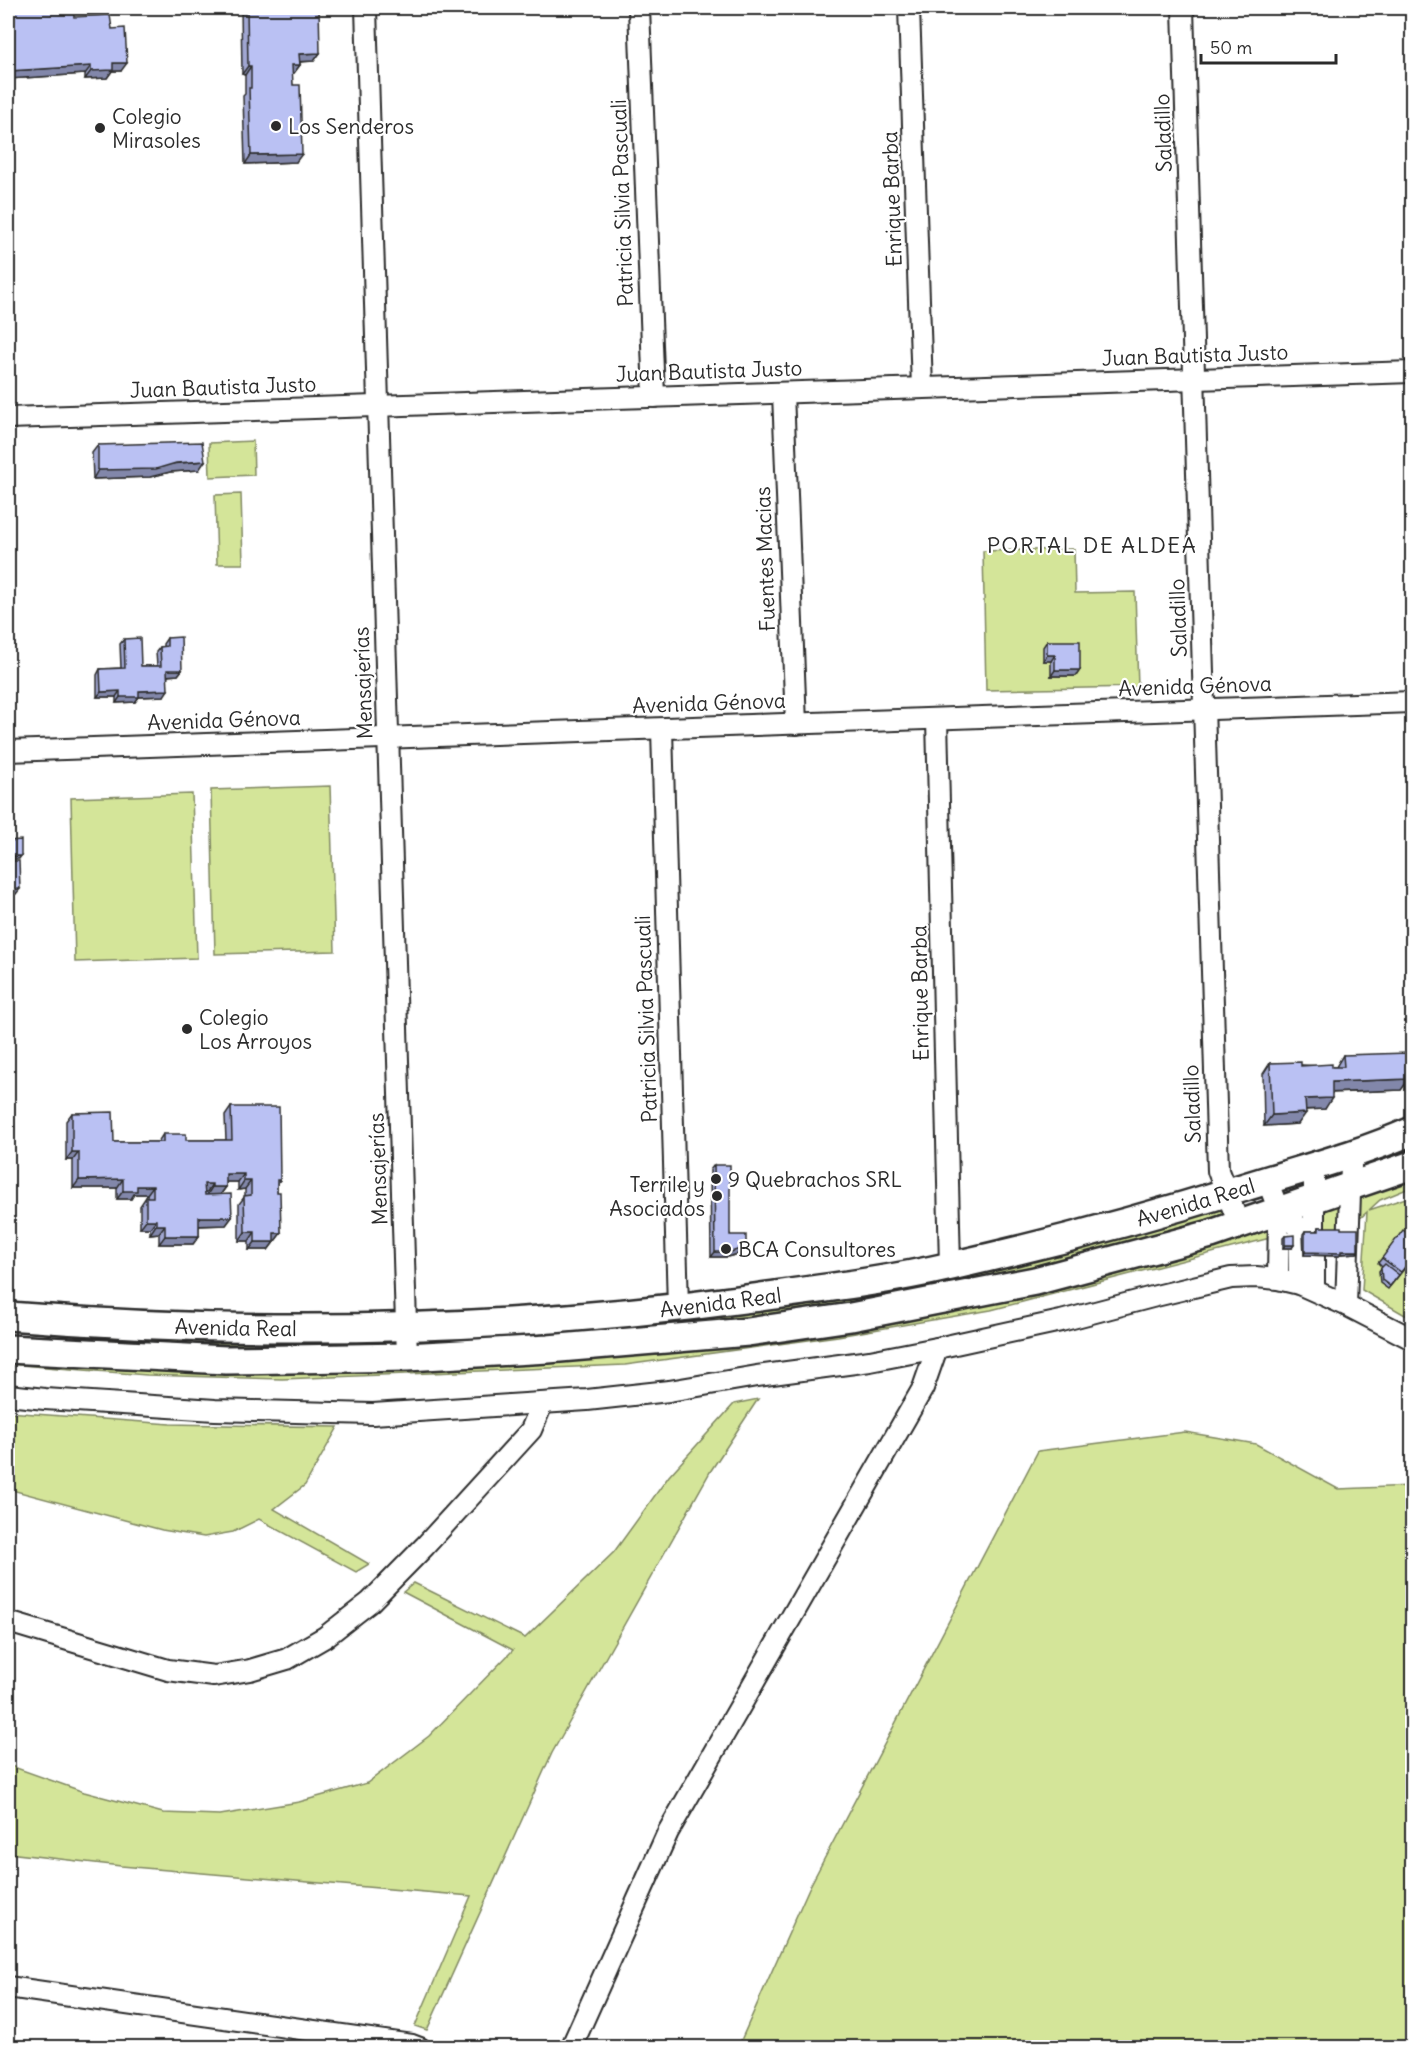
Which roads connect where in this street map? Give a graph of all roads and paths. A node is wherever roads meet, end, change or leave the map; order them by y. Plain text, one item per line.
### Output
1 (366, 8) edge
2 (639, 8) edge
3 (909, 8) edge
4 (1184, 8) edge
5 (1413, 372) edge
6 (1195, 379) junction
7 (922, 388) junction
8 (783, 393) junction
9 (654, 397) junction
10 (379, 406) junction
11 (8, 418) edge
12 (1413, 702) edge
13 (1205, 709) junction
14 (938, 719) junction
15 (796, 724) junction
16 (662, 729) junction
17 (389, 739) junction
18 (8, 751) edge
19 (1413, 1131) edge
20 (1347, 1155) junction
21 (1413, 1165) edge
22 (1310, 1167) junction
23 (1267, 1180) junction
24 (1350, 1186) junction
25 (1226, 1193) junction
26 (1314, 1198) junction
27 (1279, 1211) junction
28 (1239, 1224) junction
29 (950, 1266) junction
30 (1278, 1279) junction
31 (1306, 1287) junction
32 (1346, 1305) junction
33 (678, 1307) junction
34 (8, 1316) edge
35 (407, 1327) junction
36 (1413, 1339) edge
37 (8, 1348) edge
38 (937, 1348) junction
39 (407, 1357) junction
40 (8, 1395) edge
41 (542, 1404) junction
42 (8, 1622) edge
43 (8, 1987) edge
44 (420, 2048) edge
45 (572, 2048) edge

1 - 10 street, Mensajerías
2 - 9 street, Patricia Silvia Pascuali
3 - 7 street, Enrique Barba
4 - 6 street, Saladillo
5 - 6 street, Juan Bautista Justo
6 - 7 street, Juan Bautista Justo
6 - 13 street, Saladillo
7 - 8 street, Juan Bautista Justo
8 - 9 street, Juan Bautista Justo
8 - 15 street, Fuentes Macias
9 - 10 street, Juan Bautista Justo
10 - 11 street, Juan Bautista Justo
10 - 17 street, Mensajerías
12 - 13 street, Avenida Génova
13 - 14 street, Avenida Génova
13 - 25 street, Saladillo
14 - 15 street, Avenida Génova
14 - 29 street, Enrique Barba
15 - 16 street, Avenida Génova
16 - 17 street, Avenida Génova
16 - 33 street, Patricia Silvia Pascuali
17 - 18 street, Avenida Génova
17 - 35 street, Mensajerías
19 - 20 main road, Avenida Real
20 - 22 main road, Avenida Real
20 - 24 street
21 - 24 main road, Avenida Real
22 - 23 main road, Avenida Real
22 - 26 street
23 - 25 main road, Avenida Real
23 - 27 street
24 - 26 main road, Avenida Real
24 - 32 street
25 - 28 street, Saladillo
25 - 29 main road, Avenida Real
26 - 27 main road, Avenida Real
26 - 31 street
27 - 28 main road, Avenida Real
27 - 30 street
27 - 31 street
28 - 39 main road, Avenida Real
29 - 33 main road, Avenida Real
30 - 31 street
30 - 38 street
31 - 32 street
32 - 36 street
33 - 35 main road, Avenida Real
34 - 35 main road, Avenida Real
35 - 39 street, Mensajerías
37 - 39 main road, Avenida Real
38 - 41 street
38 - 45 street
40 - 41 street
41 - 42 street
43 - 44 street

